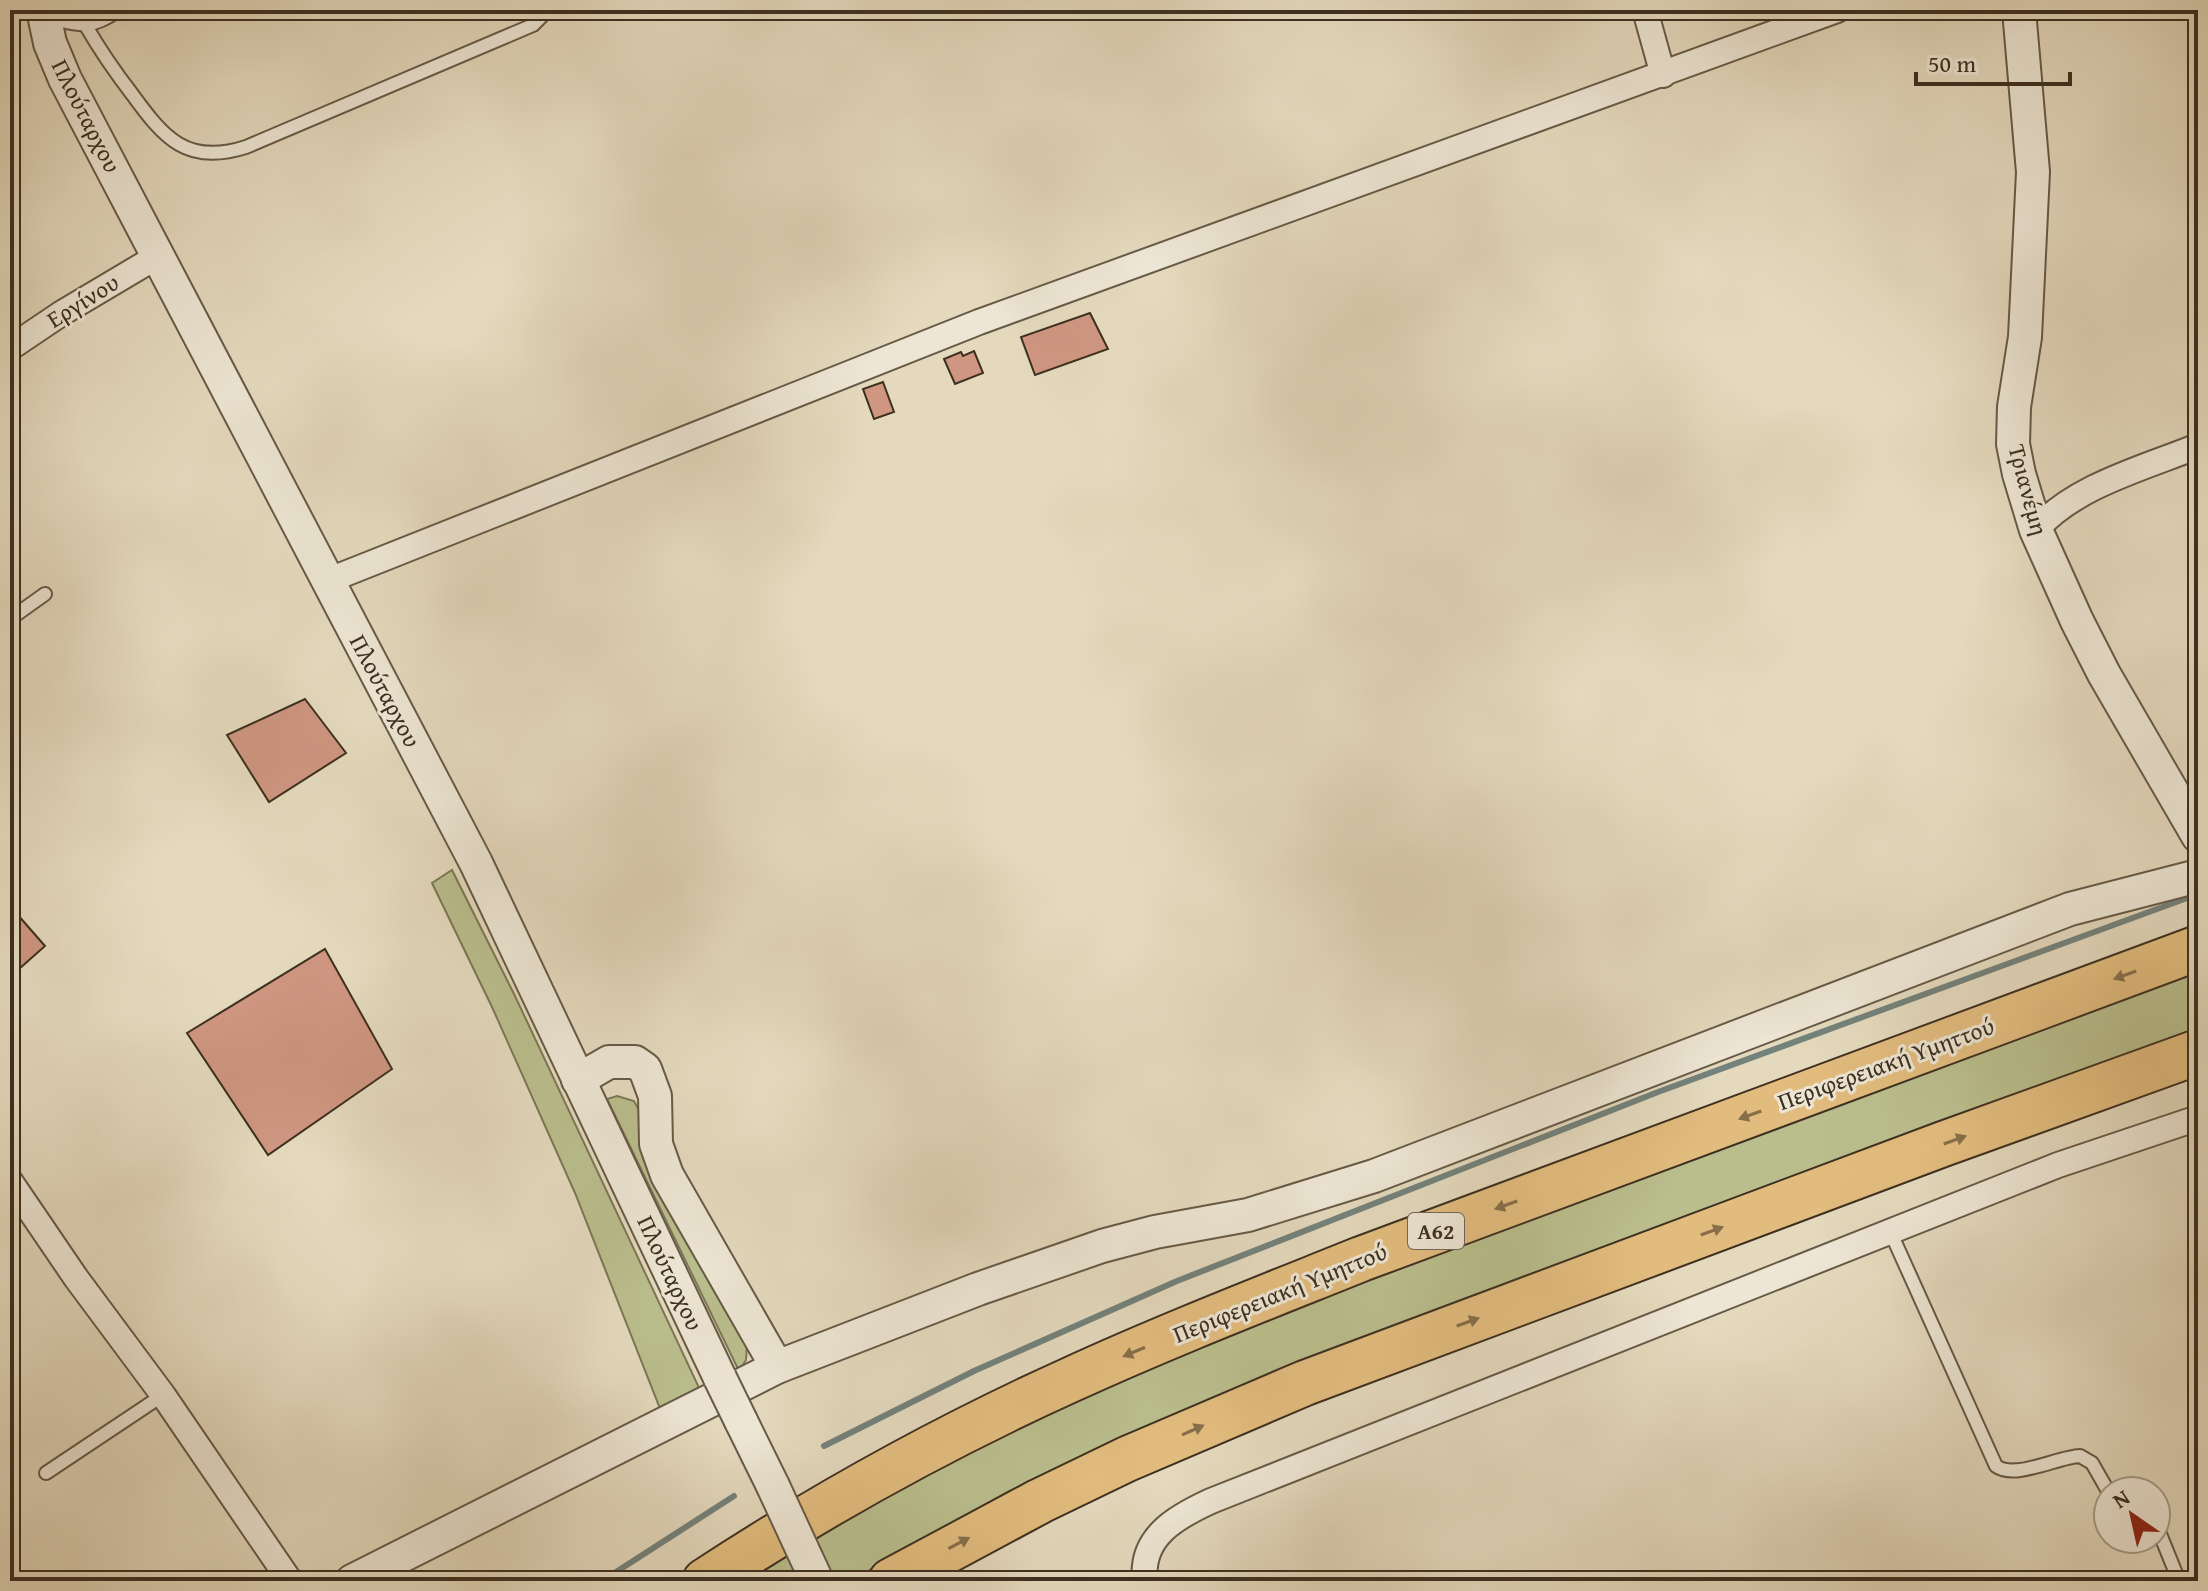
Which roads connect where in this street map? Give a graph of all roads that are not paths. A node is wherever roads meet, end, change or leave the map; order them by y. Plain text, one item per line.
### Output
1 (119, 10) edge
2 (548, 10) edge
3 (1645, 10) edge
4 (1837, 10) edge
5 (2019, 10) edge
6 (43, 13) edge
7 (86, 26) junction
8 (1663, 75) junction
9 (158, 256) junction
10 (10, 348) edge
11 (2198, 446) edge
12 (2036, 530) junction
13 (327, 581) junction
14 (45, 594) dead end
15 (10, 619) edge
16 (2198, 836) edge
17 (2198, 876) edge
18 (2198, 948) edge
19 (2198, 1052) edge
20 (578, 1080) junction
21 (2198, 1118) edge
22 (10, 1181) edge
23 (1890, 1231) junction
24 (777, 1367) junction
25 (163, 1395) junction
26 (46, 1473) dead end
27 (2099, 1475) edge
28 (2169, 1555) edge
29 (290, 1581) edge
30 (352, 1581) edge
31 (705, 1581) edge
32 (817, 1581) edge
33 (891, 1581) edge
34 (1145, 1581) edge
35 (2179, 1581) edge

1 - 7 lane
2 - 7 lane
3 - 8 street
4 - 8 street
5 - 12 street, Τριανέμη
6 - 7 lane
6 - 9 street, Πλούταρχου
8 - 13 street
9 - 10 street, Εργίνου
9 - 13 street, Πλούταρχου
11 - 12 street
12 - 16 street, Τριανέμη
13 - 20 street, Πλούταρχου
14 - 15 lane
17 - 24 street
18 -> 31 highway, Περιφερειακή Υμηττού / Α62
33 -> 19 highway
20 - 24 street
20 - 32 street, Πλούταρχου, bridge
21 - 23 street
22 - 25 street
23 - 27 lane
23 - 34 street
24 - 30 street
25 - 26 lane
25 - 29 street
28 - 35 lane

